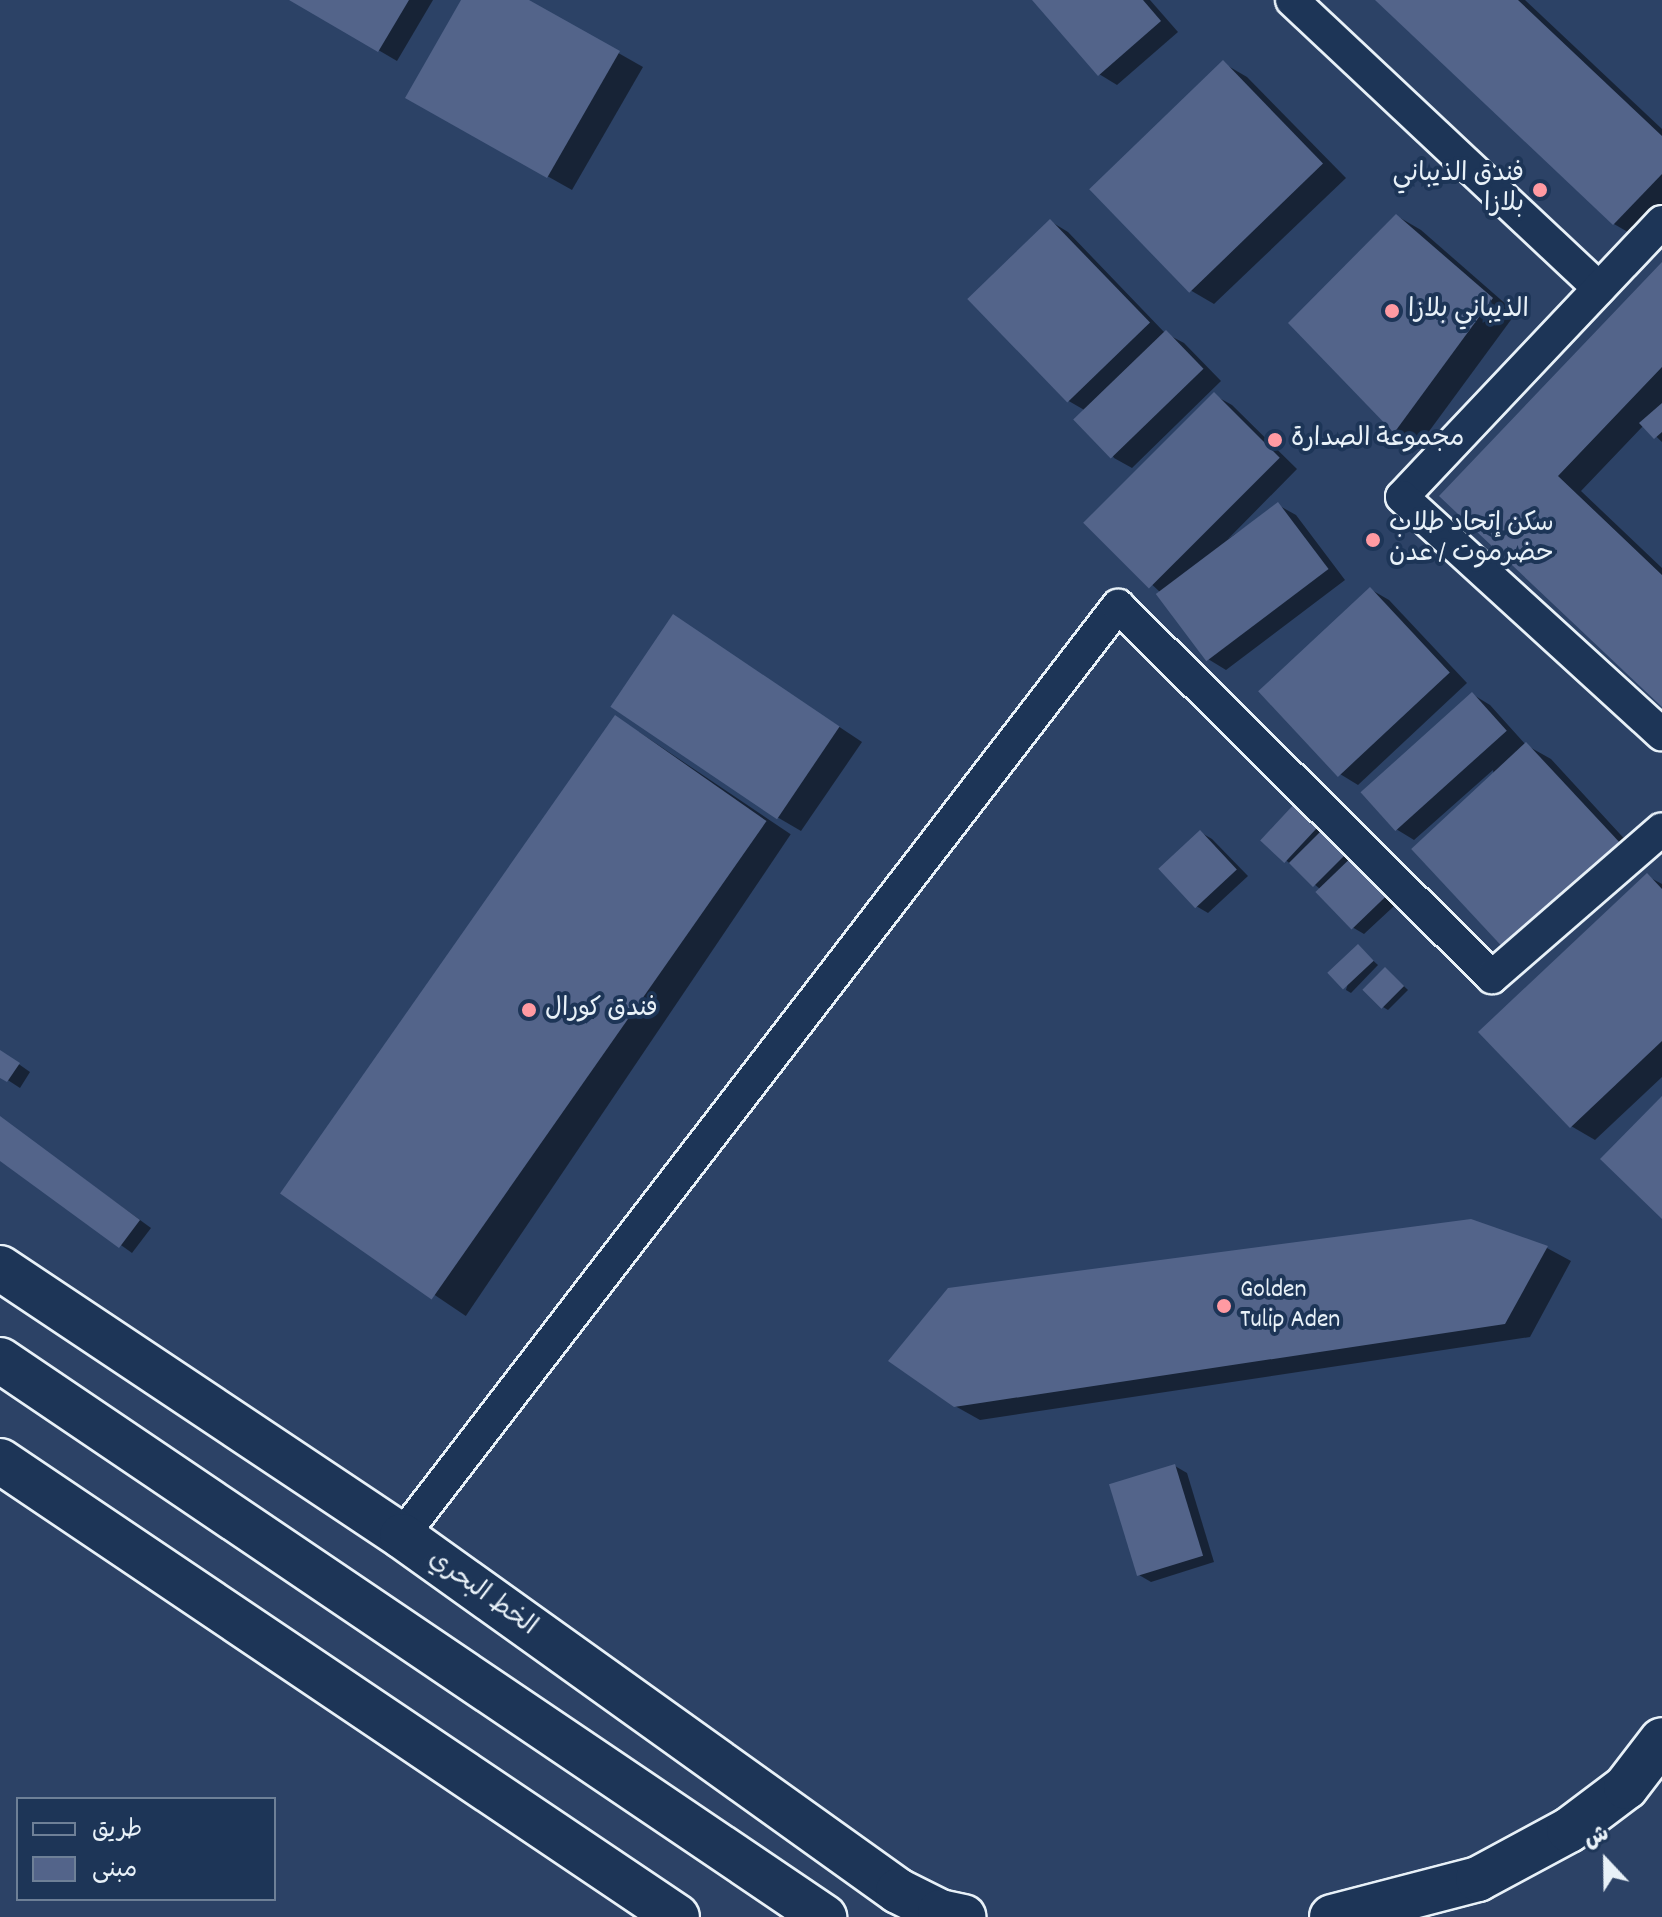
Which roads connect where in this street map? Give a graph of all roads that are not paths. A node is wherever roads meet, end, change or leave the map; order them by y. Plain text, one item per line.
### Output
1 (1292, 0) edge
2 (1662, 222) edge
3 (1599, 288) junction
4 (1662, 734) edge
5 (1662, 829) edge
6 (0, 1268) edge
7 (0, 1360) edge
8 (0, 1461) edge
9 (402, 1536) junction
10 (1662, 1740) edge
11 (677, 1917) edge
12 (824, 1917) edge
13 (963, 1917) edge
14 (1332, 1917) edge

1 - 3 street
2 - 3 street
3 - 4 street
5 - 9 street
6 - 9 main road, الخط البحري
7 - 12 main road
8 - 11 main road
9 - 13 main road, الخط البحري
10 - 14 main road

